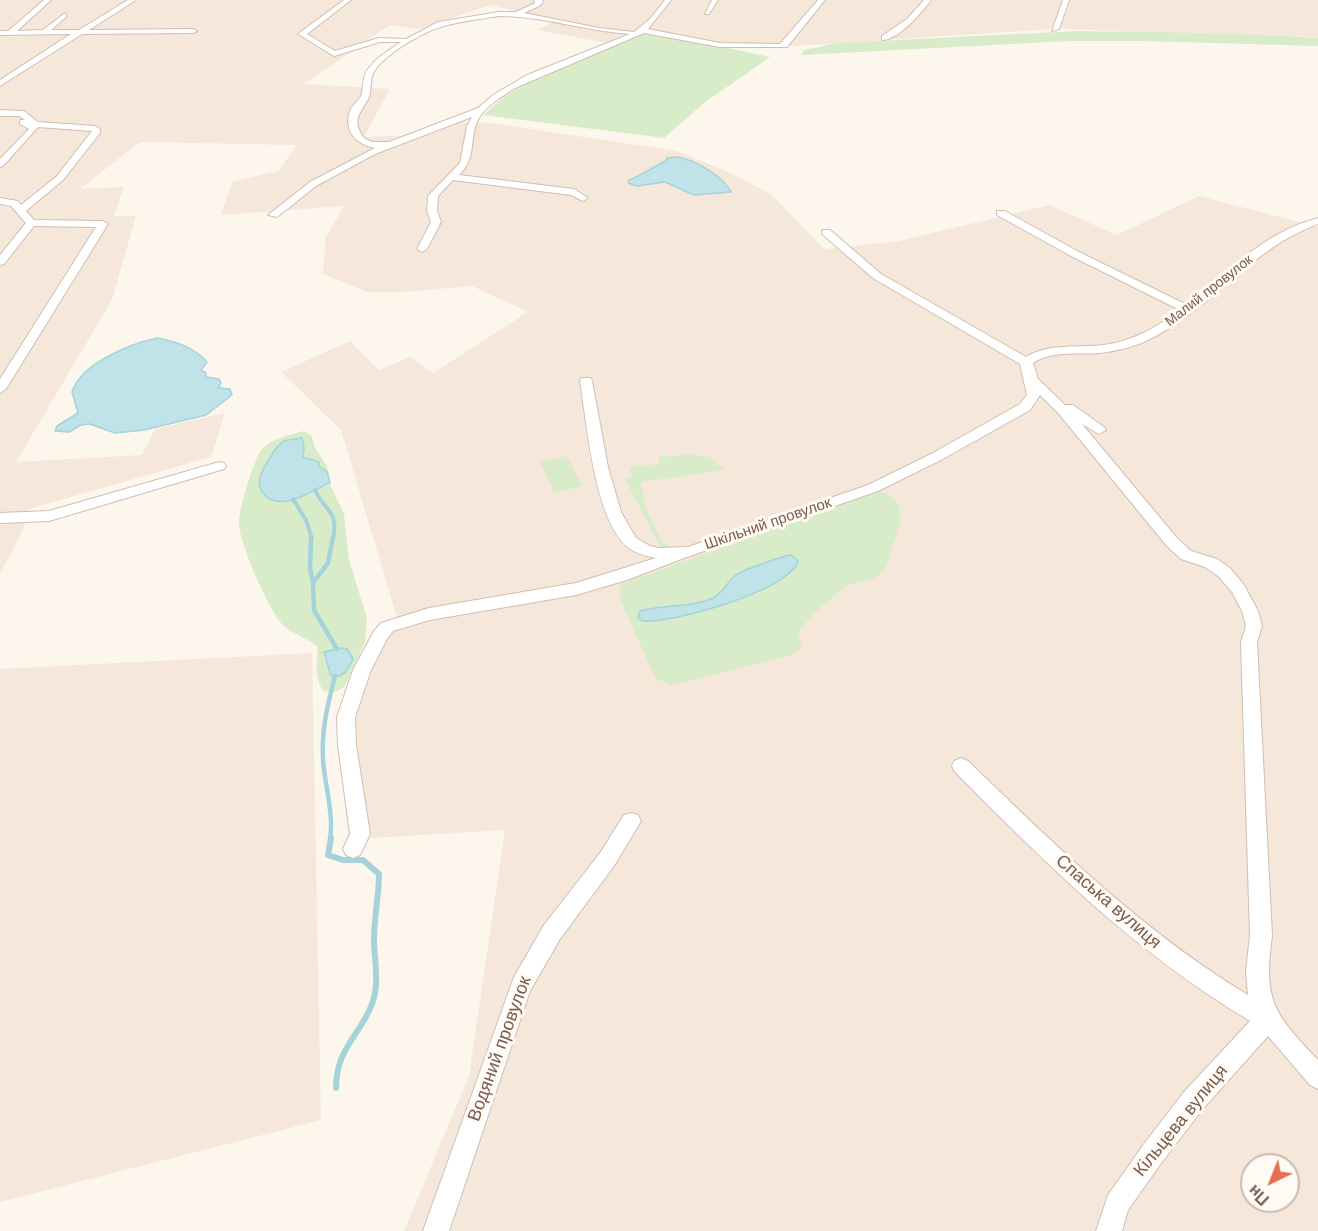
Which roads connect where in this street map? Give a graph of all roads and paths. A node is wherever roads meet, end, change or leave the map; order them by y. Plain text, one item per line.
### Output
1 (48, 0) edge
2 (133, 0) edge
3 (348, 0) edge
4 (540, 0) edge
5 (668, 0) edge
6 (715, 0) edge
7 (822, 0) edge
8 (928, 0) edge
9 (1066, 0) edge
10 (707, 13) dead end
11 (65, 15) dead end
12 (517, 15) junction
13 (1055, 29) dead end
14 (73, 31) junction
15 (193, 31) dead end
16 (640, 31) junction
17 (45, 32) junction
18 (83, 32) junction
19 (0, 33) edge
20 (10, 33) junction
21 (885, 38) dead end
22 (407, 41) junction
23 (0, 76) edge
24 (0, 84) edge
25 (482, 110) junction
26 (0, 114) edge
27 (360, 142) junction
28 (392, 145) junction
29 (359, 160) junction
30 (0, 164) edge
31 (451, 177) junction
32 (583, 198) dead end
33 (0, 201) edge
34 (21, 210) junction
35 (1001, 213) dead end
36 (273, 215) dead end
37 (1318, 221) edge
38 (31, 223) junction
39 (826, 232) dead end
40 (422, 249) dead end
41 (0, 262) edge
42 (1188, 309) junction
43 (1026, 362) junction
44 (1032, 380) junction
45 (586, 381) dead end
46 (0, 389) edge
47 (1099, 430) dead end
48 (219, 466) dead end
49 (0, 518) edge
50 (689, 552) junction
51 (961, 766) dead end
52 (631, 821) dead end
53 (353, 849) dead end
54 (1269, 1020) junction
55 (1318, 1077) edge
56 (436, 1231) edge
57 (1109, 1231) edge

1 - 20 street
2 - 18 street
3 - 22 street
4 - 12 street
5 - 16 street
6 - 10 street
7 - 16 street
8 - 21 street
9 - 13 street
11 - 17 street
12 - 16 street
12 - 22 street
14 - 17 street
14 - 18 street
14 - 23 street
15 - 18 street
16 - 25 street
17 - 20 street
18 - 24 street
19 - 20 street
22 - 27 street
25 - 28 street
25 - 31 street
26 - 30 street
26 - 34 street
27 - 28 street
27 - 29 street
28 - 29 street
29 - 36 street
31 - 32 street
31 - 40 street
33 - 34 street
34 - 38 street
35 - 42 street
37 - 42 street, Малий провулок
38 - 41 street
38 - 46 street
39 - 43 street
42 - 43 street, Малий провулок
43 - 44 street
44 - 47 street
44 - 50 street, Шкільний провулок
44 - 54 street, Спаська вулиця
45 - 50 street, Шкільний провулок
48 - 49 street
50 - 53 street
51 - 54 street, Спаська вулиця
52 - 56 street, Водяний провулок
54 - 55 street, Спаська вулиця
54 - 57 street, Кільцева вулиця

